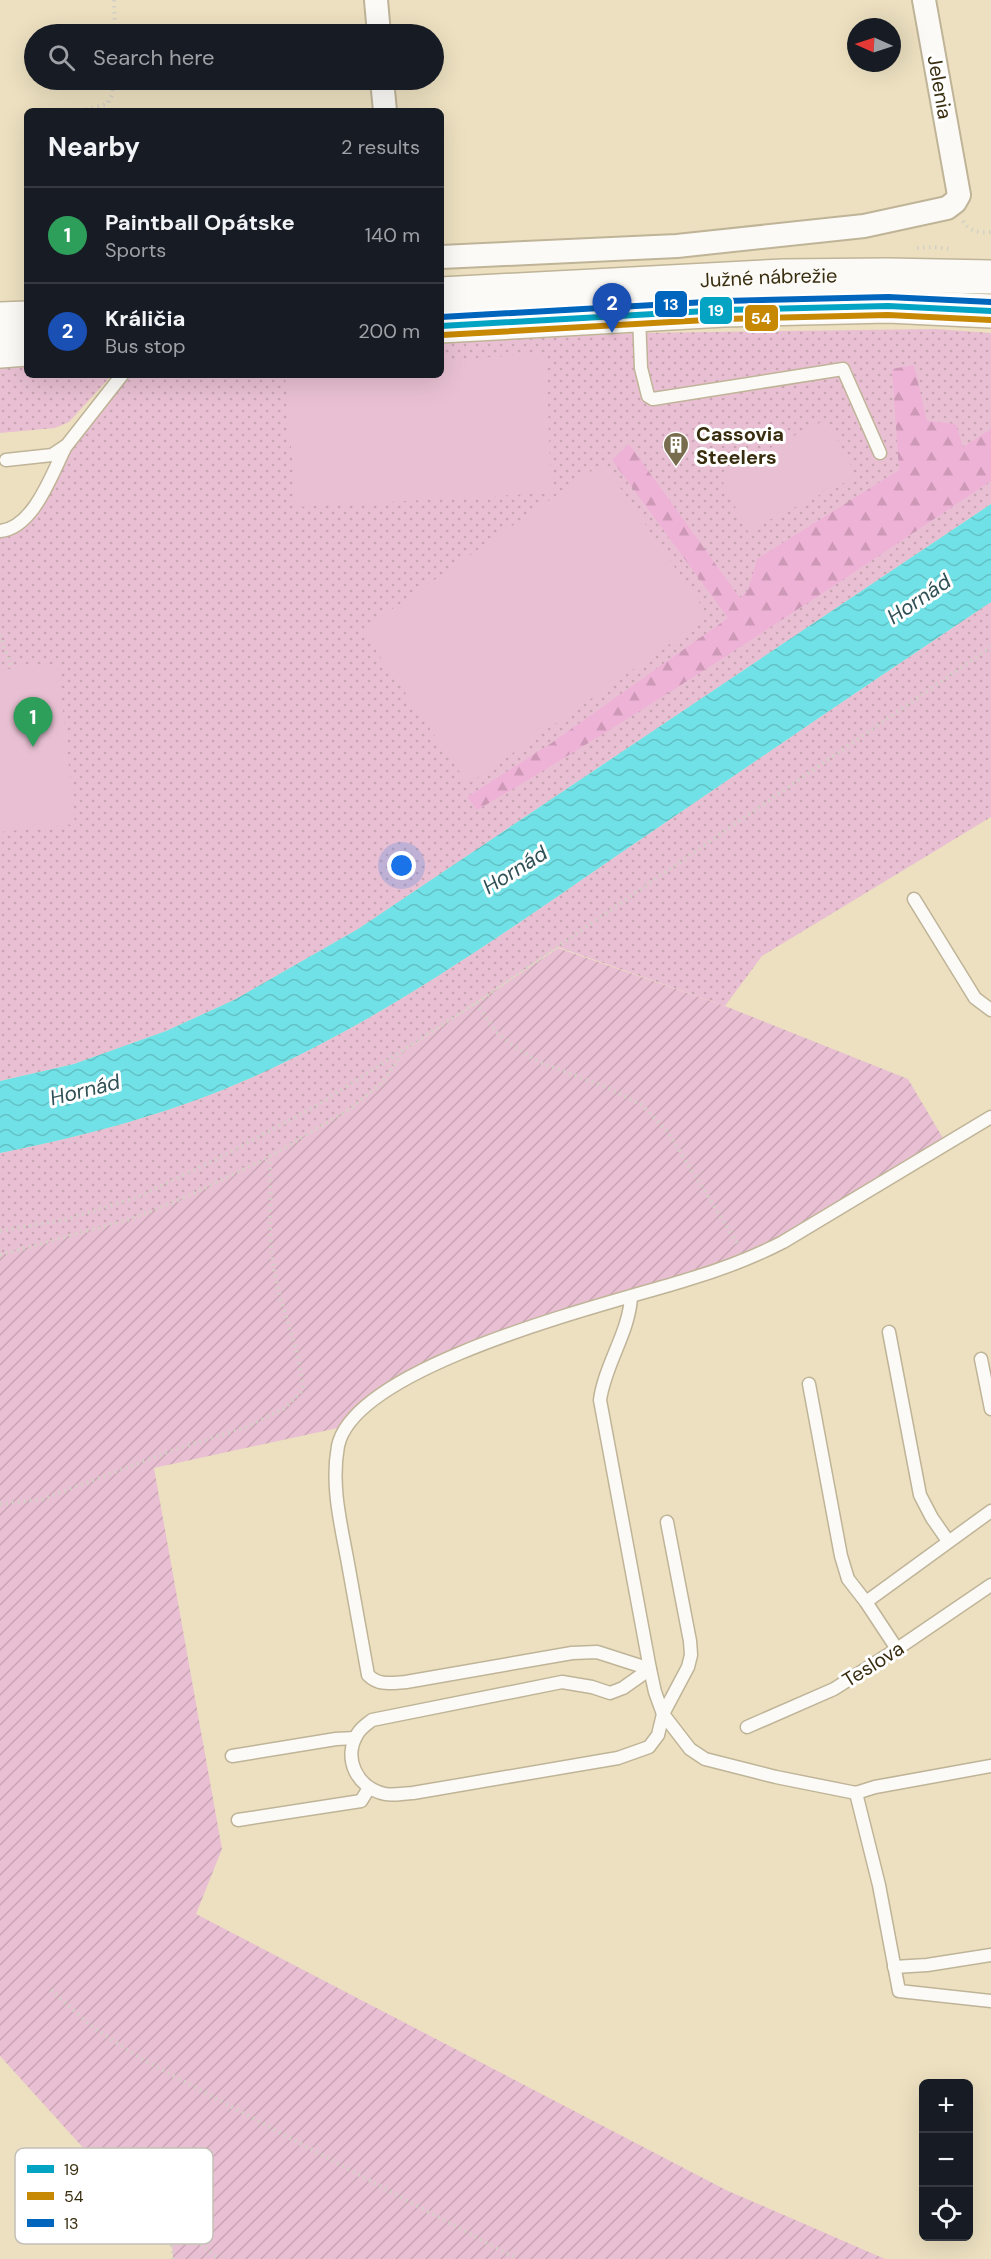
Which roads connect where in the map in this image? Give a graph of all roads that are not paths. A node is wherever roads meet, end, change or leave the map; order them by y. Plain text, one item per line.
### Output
1 (376, 0) edge
2 (924, 0) edge
3 (378, 24) edge
4 (383, 90) edge
5 (385, 108) edge
6 (444, 256) edge
7 (991, 277) edge
8 (444, 294) edge
9 (991, 311) edge
10 (639, 315) junction
11 (24, 318) edge
12 (0, 319) edge
13 (444, 326) edge
14 (24, 349) edge
15 (0, 351) edge
16 (120, 378) edge
17 (67, 445) junction
18 (880, 453) dead end
19 (6, 460) dead end
20 (0, 531) edge
21 (914, 899) dead end
22 (991, 1010) edge
23 (991, 1117) edge
24 (631, 1297) junction
25 (889, 1332) dead end
26 (981, 1359) dead end
27 (809, 1384) dead end
28 (991, 1409) edge
29 (991, 1511) edge
30 (667, 1522) dead end
31 (948, 1541) junction
32 (991, 1585) edge
33 (867, 1602) junction
34 (897, 1649) junction
35 (650, 1669) junction
36 (663, 1714) junction
37 (747, 1727) dead end
38 (355, 1738) junction
39 (232, 1756) dead end
40 (991, 1766) edge
41 (369, 1788) junction
42 (856, 1793) junction
43 (238, 1820) dead end
44 (991, 1955) edge
45 (894, 1967) junction
46 (991, 2001) edge

1 - 3 street
2 - 6 street, Jelenia
4 - 5 street
7 - 8 highway, Južné nábrežie
9 - 10 highway, Južné nábrežie
10 - 13 highway, Južné nábrežie
10 - 18 lane
11 - 12 highway
14 - 15 highway
16 - 17 lane
17 - 19 lane
17 - 20 lane
21 - 22 lane
23 - 24 lane
24 - 35 lane
24 - 35 lane
25 - 31 lane
26 - 28 lane
27 - 33 lane
29 - 31 lane
30 - 36 lane
31 - 33 lane
32 - 34 lane, Teslova
33 - 34 lane
34 - 37 lane, Teslova
35 - 36 lane
35 - 38 lane
36 - 41 lane
36 - 42 lane
38 - 39 lane
38 - 41 lane
40 - 42 lane
41 - 43 lane
42 - 45 lane
44 - 45 lane
45 - 46 lane

